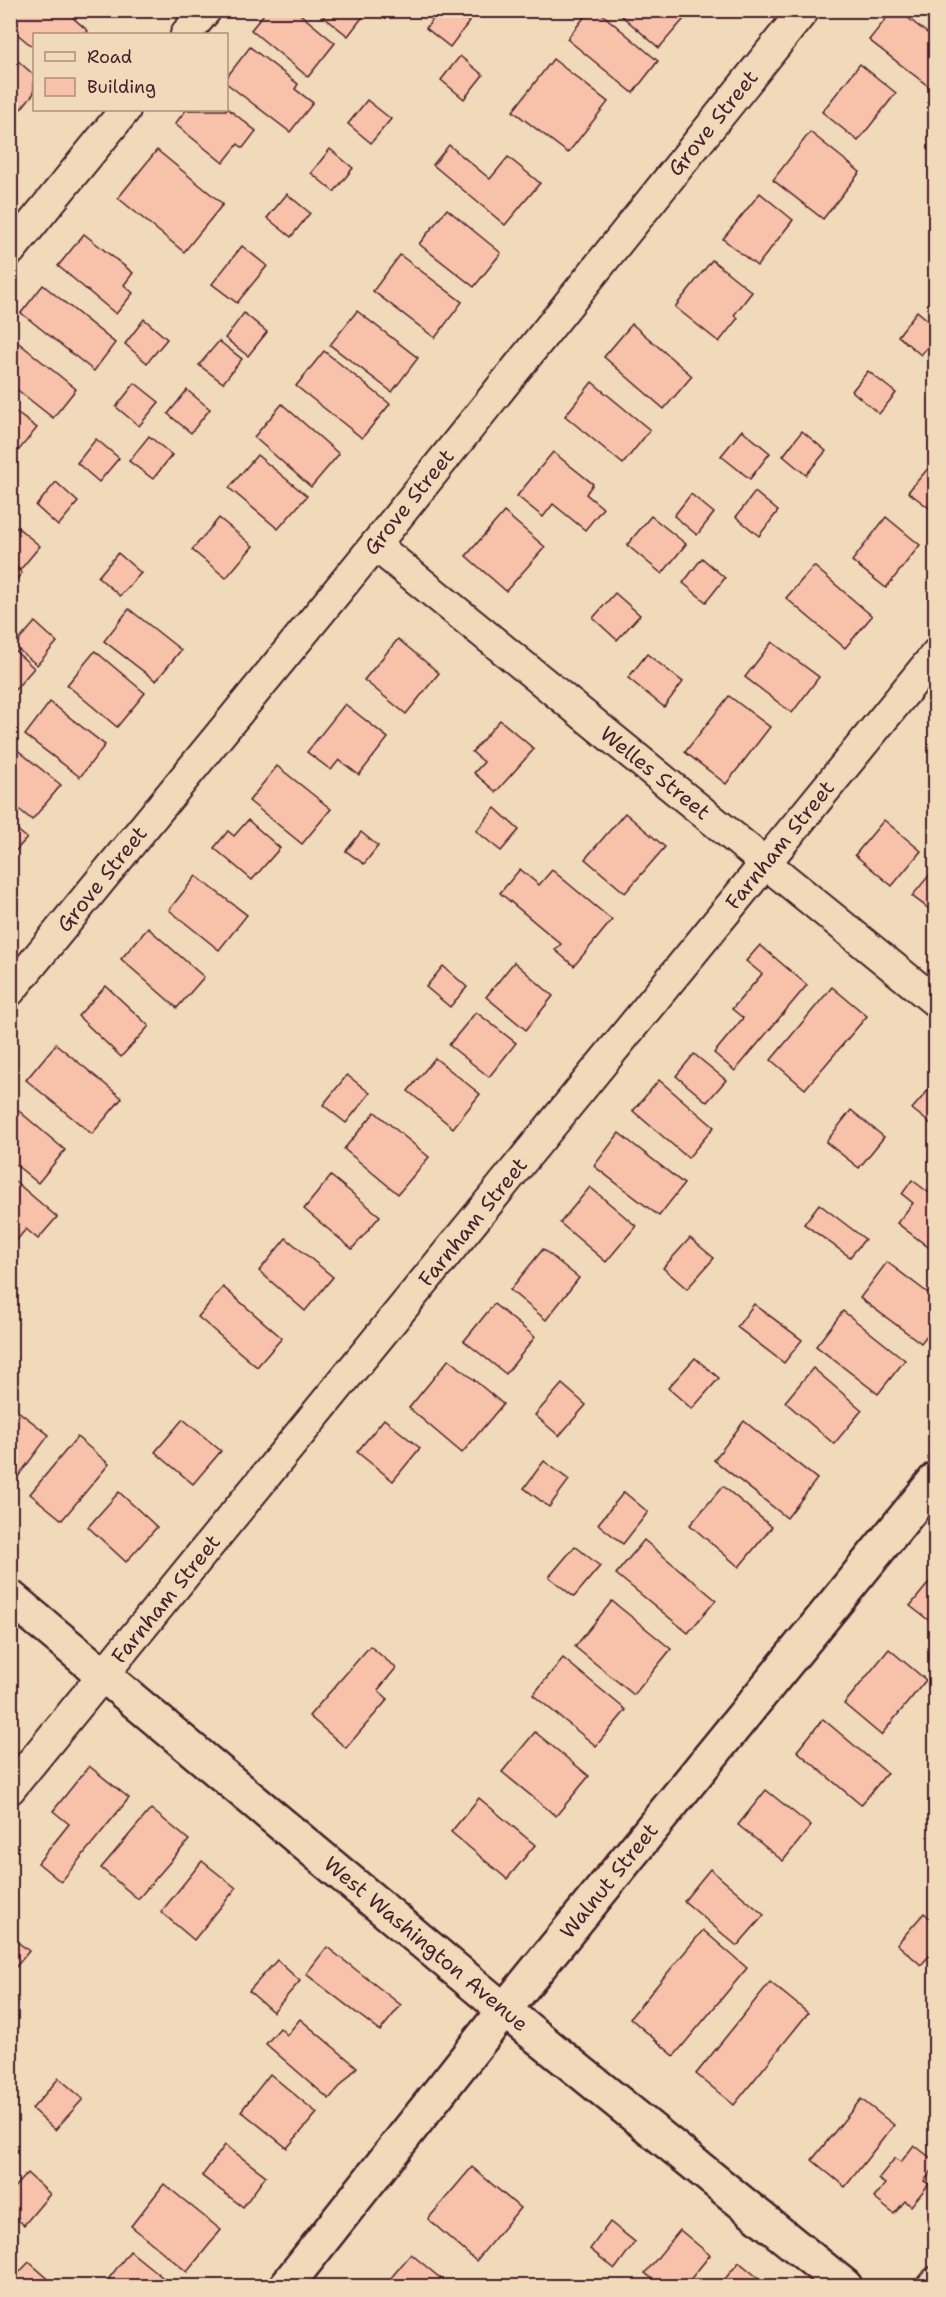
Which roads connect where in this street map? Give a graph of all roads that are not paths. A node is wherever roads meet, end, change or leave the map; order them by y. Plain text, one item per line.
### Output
1 (206, 10) edge
2 (804, 10) edge
3 (187, 33) edge
4 (124, 111) edge
5 (10, 251) edge
6 (375, 545) junction
7 (936, 654) edge
8 (765, 863) junction
9 (10, 991) edge
10 (936, 1002) edge
11 (936, 1479) edge
12 (10, 1597) edge
13 (103, 1676) junction
14 (10, 1789) edge
15 (504, 2010) junction
16 (936, 2282) edge
17 (286, 2286) edge
18 (845, 2286) edge
19 (932, 2286) edge

1 - 3 street
2 - 6 street, Grove Street
4 - 5 street
6 - 8 street, Welles Street
6 - 9 street, Grove Street
7 - 8 street, Farnham Street
8 - 10 street, Welles Street
8 - 13 street, Farnham Street
11 - 15 street, Walnut Street
12 - 13 street, West Washington Avenue
13 - 14 street, Farnham Street
13 - 15 street, West Washington Avenue
15 - 17 street, Walnut Street
15 - 18 street, West Washington Avenue
16 - 19 street

